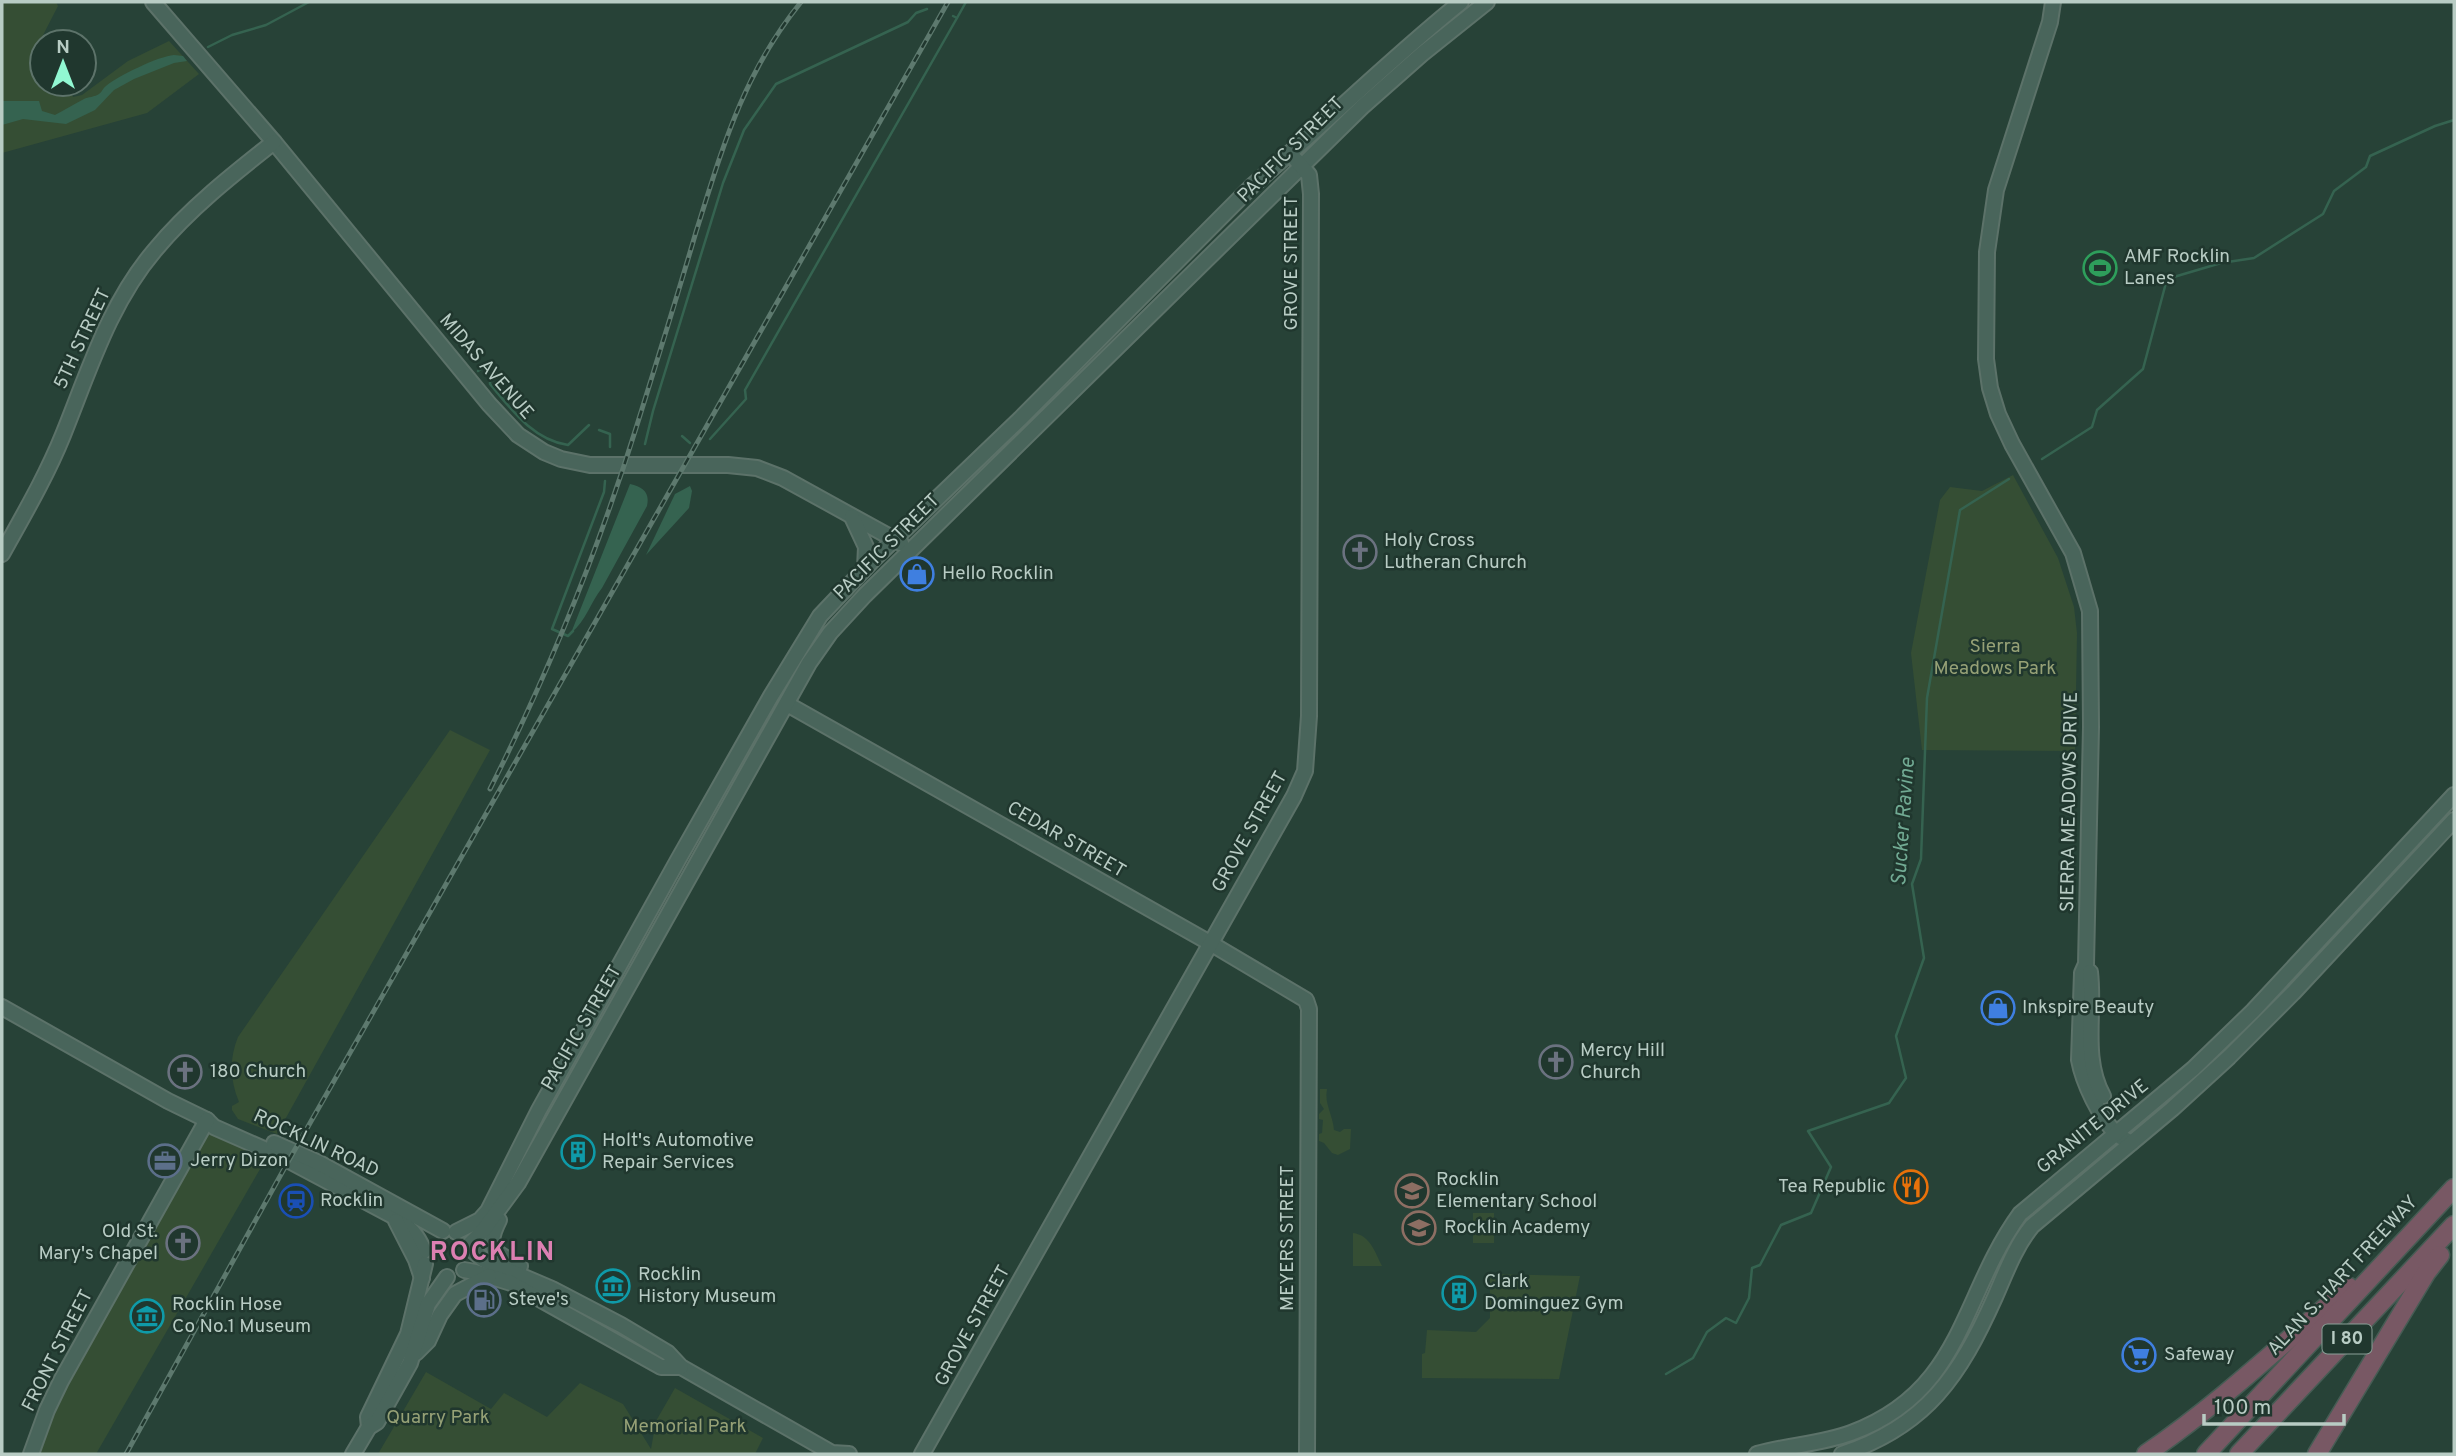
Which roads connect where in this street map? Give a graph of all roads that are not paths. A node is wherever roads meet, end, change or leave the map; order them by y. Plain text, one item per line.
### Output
1 (153, 2) edge
2 (1461, 2) edge
3 (1487, 2) edge
4 (2053, 2) edge
5 (274, 142) junction
6 (1290, 154) junction
7 (1301, 166) junction
8 (1217, 222) junction
9 (1194, 273) junction
10 (1132, 331) junction
11 (1092, 347) junction
12 (1020, 419) junction
13 (1001, 462) junction
14 (852, 517) junction
15 (895, 540) junction
16 (912, 549) junction
17 (2, 554) edge
18 (865, 568) junction
19 (787, 704) junction
20 (2454, 795) edge
21 (2454, 820) edge
22 (1210, 943) junction
23 (2086, 964) junction
24 (2, 1007) edge
25 (2091, 1021) junction
26 (1308, 1022) joint
27 (2079, 1060) junction
28 (207, 1121) junction
29 (2121, 1130) junction
30 (2132, 1143) junction
31 (518, 1183) junction
32 (2454, 1188) edge
33 (393, 1216) junction
34 (2454, 1224) edge
35 (2415, 1230) junction
36 (449, 1231) junction
37 (2454, 1236) edge
38 (471, 1247) junction
39 (425, 1257) junction
40 (464, 1270) junction
41 (489, 1276) junction
42 (447, 1277) junction
43 (422, 1280) junction
44 (552, 1289) junction
45 (570, 1316) junction
46 (621, 1325) junction
47 (412, 1357) junction
48 (681, 1367) junction
49 (369, 1427) junction
50 (30, 1454) edge
51 (353, 1454) edge
52 (832, 1454) edge
53 (849, 1454) edge
54 (922, 1454) edge
55 (1307, 1454) edge
56 (1757, 1454) edge
57 (1842, 1454) edge
58 (2146, 1454) edge
59 (2206, 1454) edge
60 (2239, 1454) edge
61 (2317, 1454) edge

1 - 5 street, MIDAS AVENUE
2 - 6 street, PACIFIC STREET
3 - 7 street, PACIFIC STREET
4 - 23 street, SIERRA MEADOWS DRIVE
5 - 14 street, MIDAS AVENUE
5 - 17 street, 5TH STREET
6 - 7 street, GROVE STREET
6 - 8 street, PACIFIC STREET
7 - 9 street, PACIFIC STREET
7 - 22 street, GROVE STREET
8 - 9 street
8 - 11 street, PACIFIC STREET
9 - 10 street, PACIFIC STREET
10 - 11 street
10 - 13 street, PACIFIC STREET
11 - 12 street, PACIFIC STREET
12 - 13 street
12 - 15 street, PACIFIC STREET
13 - 16 street, PACIFIC STREET
14 - 15 street, MIDAS AVENUE
14 - 18 street
15 - 16 street, MIDAS AVENUE
15 - 18 street, PACIFIC STREET
16 - 19 street, PACIFIC STREET
18 - 36 street, PACIFIC STREET
19 - 22 street, CEDAR STREET
19 - 31 street, PACIFIC STREET
20 - 29 street, GRANITE DRIVE
21 - 30 street, GRANITE DRIVE
22 - 26 street, CEDAR STREET
22 - 54 street, GROVE STREET
23 - 25 street, SIERRA MEADOWS DRIVE
23 - 27 street, SIERRA MEADOWS DRIVE
24 - 28 street, ROCKLIN ROAD
25 - 27 street
25 - 29 street, SIERRA MEADOWS DRIVE
26 - 55 street, MEYERS STREET
27 - 29 street, SIERRA MEADOWS DRIVE
28 - 33 street, ROCKLIN ROAD
28 - 36 street, ROCKLIN ROAD
28 - 50 street, FRONT STREET
29 - 30 street, SIERRA MEADOWS DRIVE
29 - 56 street, GRANITE DRIVE
30 - 57 street, GRANITE DRIVE
31 - 38 street, PACIFIC STREET
31 - 44 street
32 - 35 highway, ALAN S. HART FREEWAY / I 80
33 - 39 street, ROCKLIN ROAD
33 - 43 street
34 - 60 highway, I 80
35 - 58 highway
35 - 59 highway, ALAN S. HART FREEWAY / I 80
36 - 38 street
36 - 39 street
37 - 61 highway
38 - 40 street
38 - 44 street
39 - 42 street
39 - 43 street
40 - 41 street
40 - 42 street
41 - 45 street
41 - 47 street
42 - 47 street
43 - 49 street
44 - 46 street
45 - 46 street
45 - 48 street
46 - 48 street
47 - 49 street
48 - 52 street
49 - 51 street
52 - 53 street

